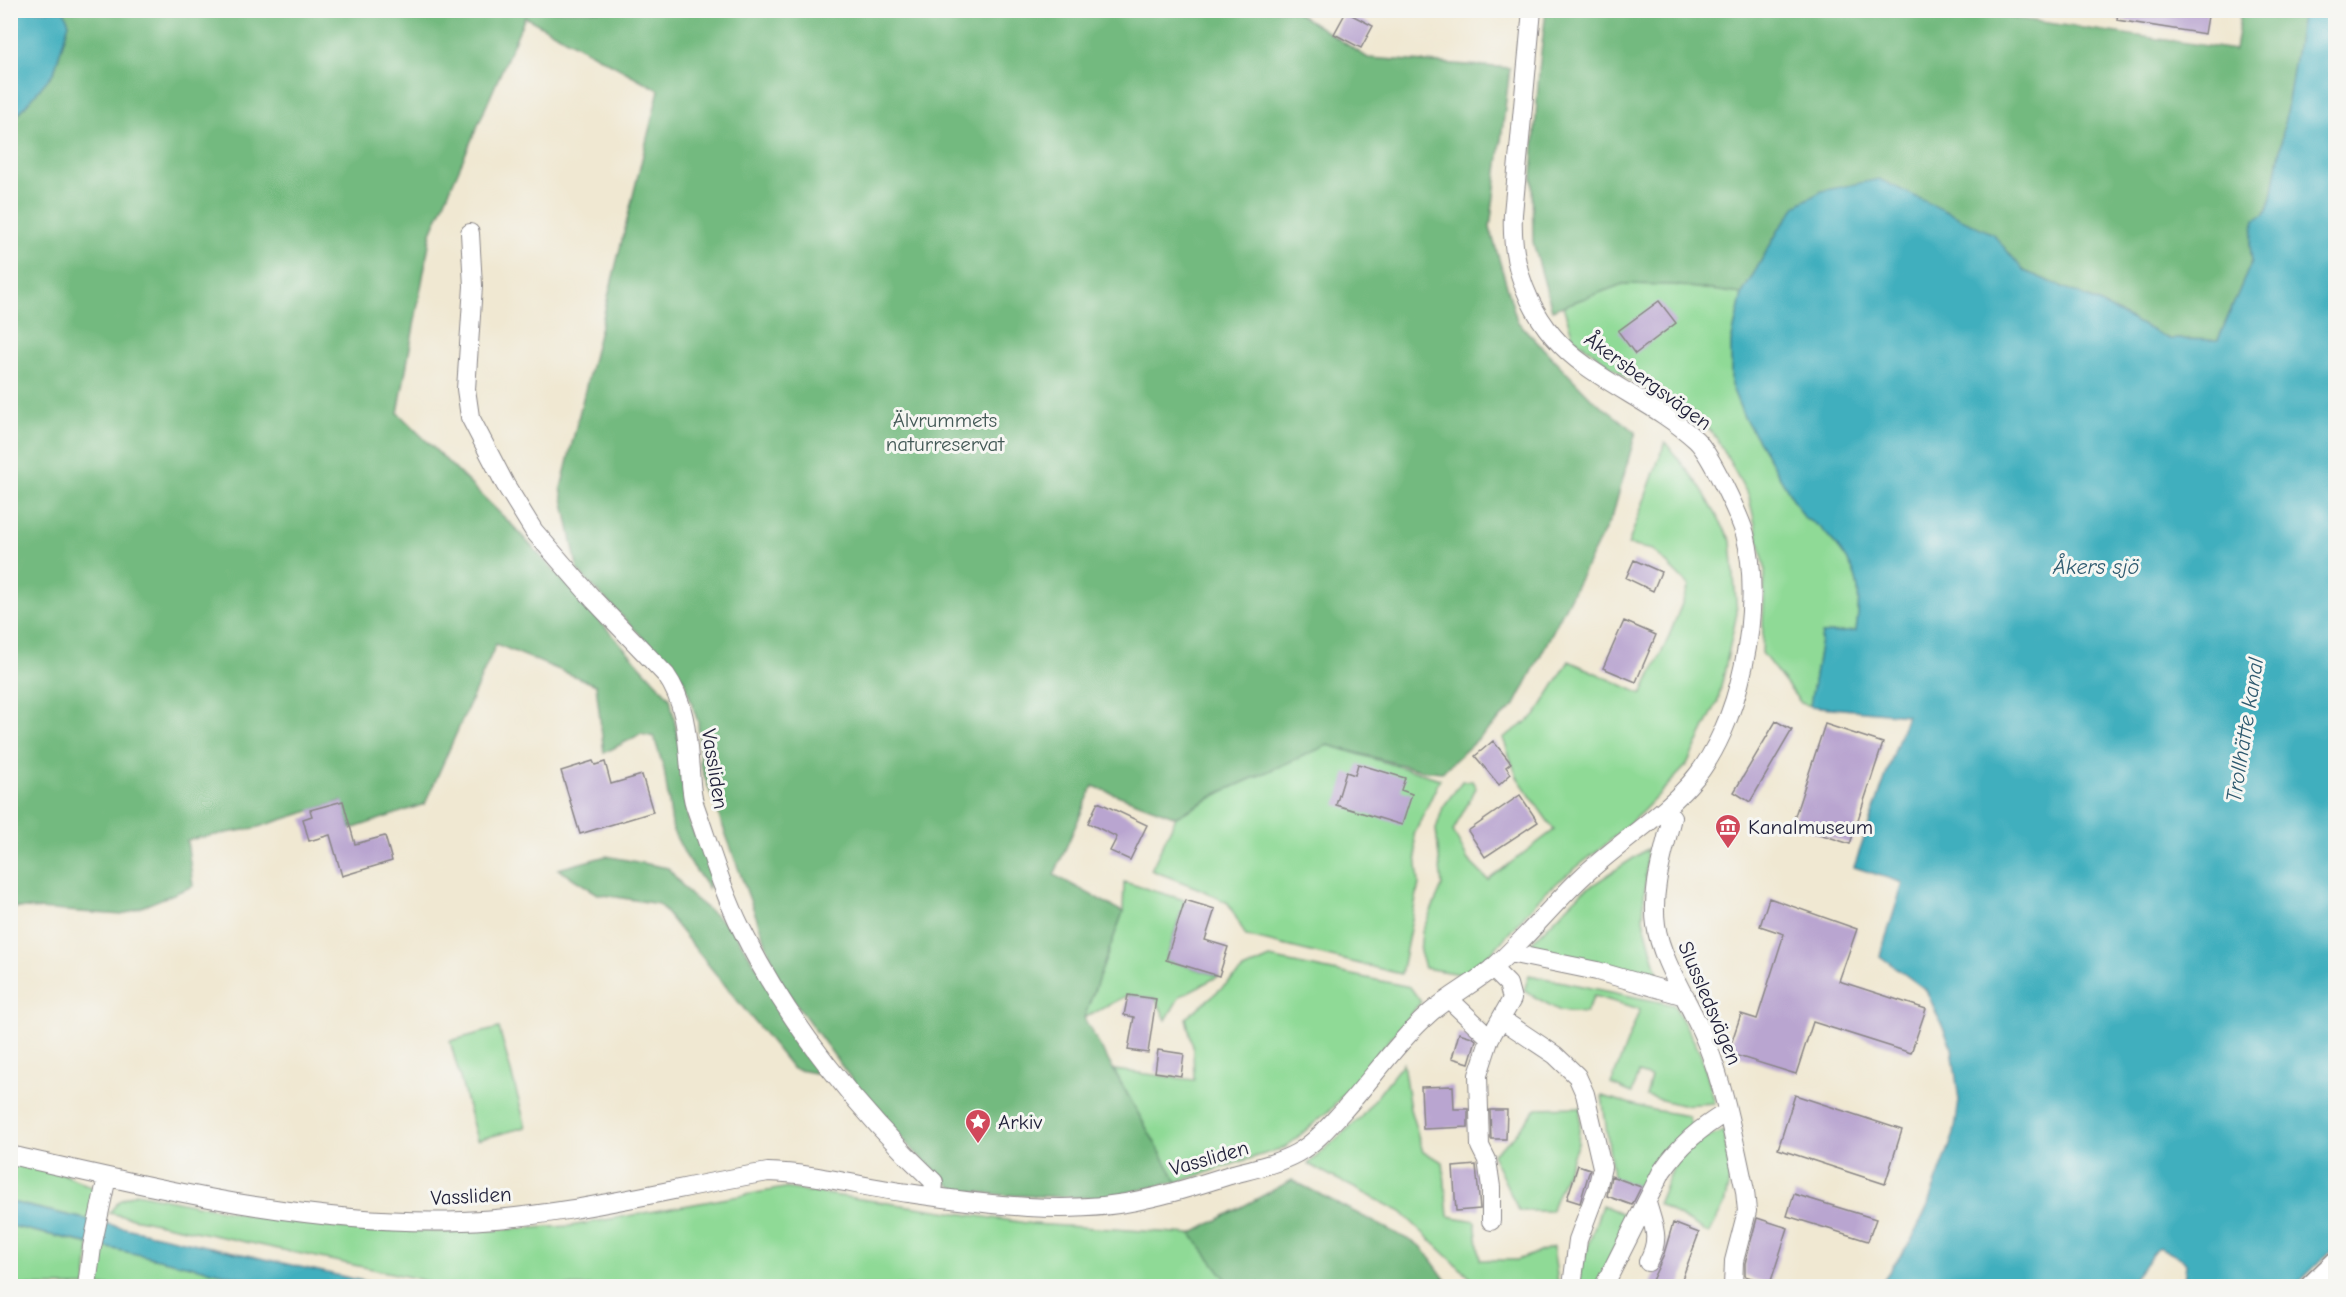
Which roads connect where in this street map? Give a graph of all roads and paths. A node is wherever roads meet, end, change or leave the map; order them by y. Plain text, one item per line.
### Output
1 (1532, 10) edge
2 (470, 233) dead end
3 (1665, 809) junction
4 (1509, 953) junction
5 (1492, 968) junction
6 (1685, 996) junction
7 (1442, 1004) junction
8 (1501, 1019) junction
9 (1490, 1038) junction
10 (1727, 1112) junction
11 (10, 1155) edge
12 (106, 1177) junction
13 (933, 1195) junction
14 (1647, 1203) junction
15 (1491, 1221) dead end
16 (1648, 1262) dead end
17 (2336, 1263) edge
18 (87, 1287) edge
19 (1572, 1287) edge
20 (1604, 1287) edge
21 (1733, 1287) edge
22 (2312, 1287) edge

1 - 3 street, Åkersbergsvägen
2 - 13 street, Vassliden
3 - 4 street, Åkersbergsvägen
3 - 6 street, Slussledsvägen
4 - 5 street, Åkersbergsvägen
4 - 6 street
5 - 7 street, Åkersbergsvägen
5 - 8 street
6 - 10 street, Slussledsvägen
7 - 9 street
7 - 13 street, Vassliden
8 - 9 street
8 - 19 street
9 - 15 street
10 - 14 street
10 - 21 street, Slussledsvägen
11 - 12 street, Vassliden
12 - 13 street, Vassliden
12 - 18 street
14 - 16 street
14 - 20 street
17 - 22 street

